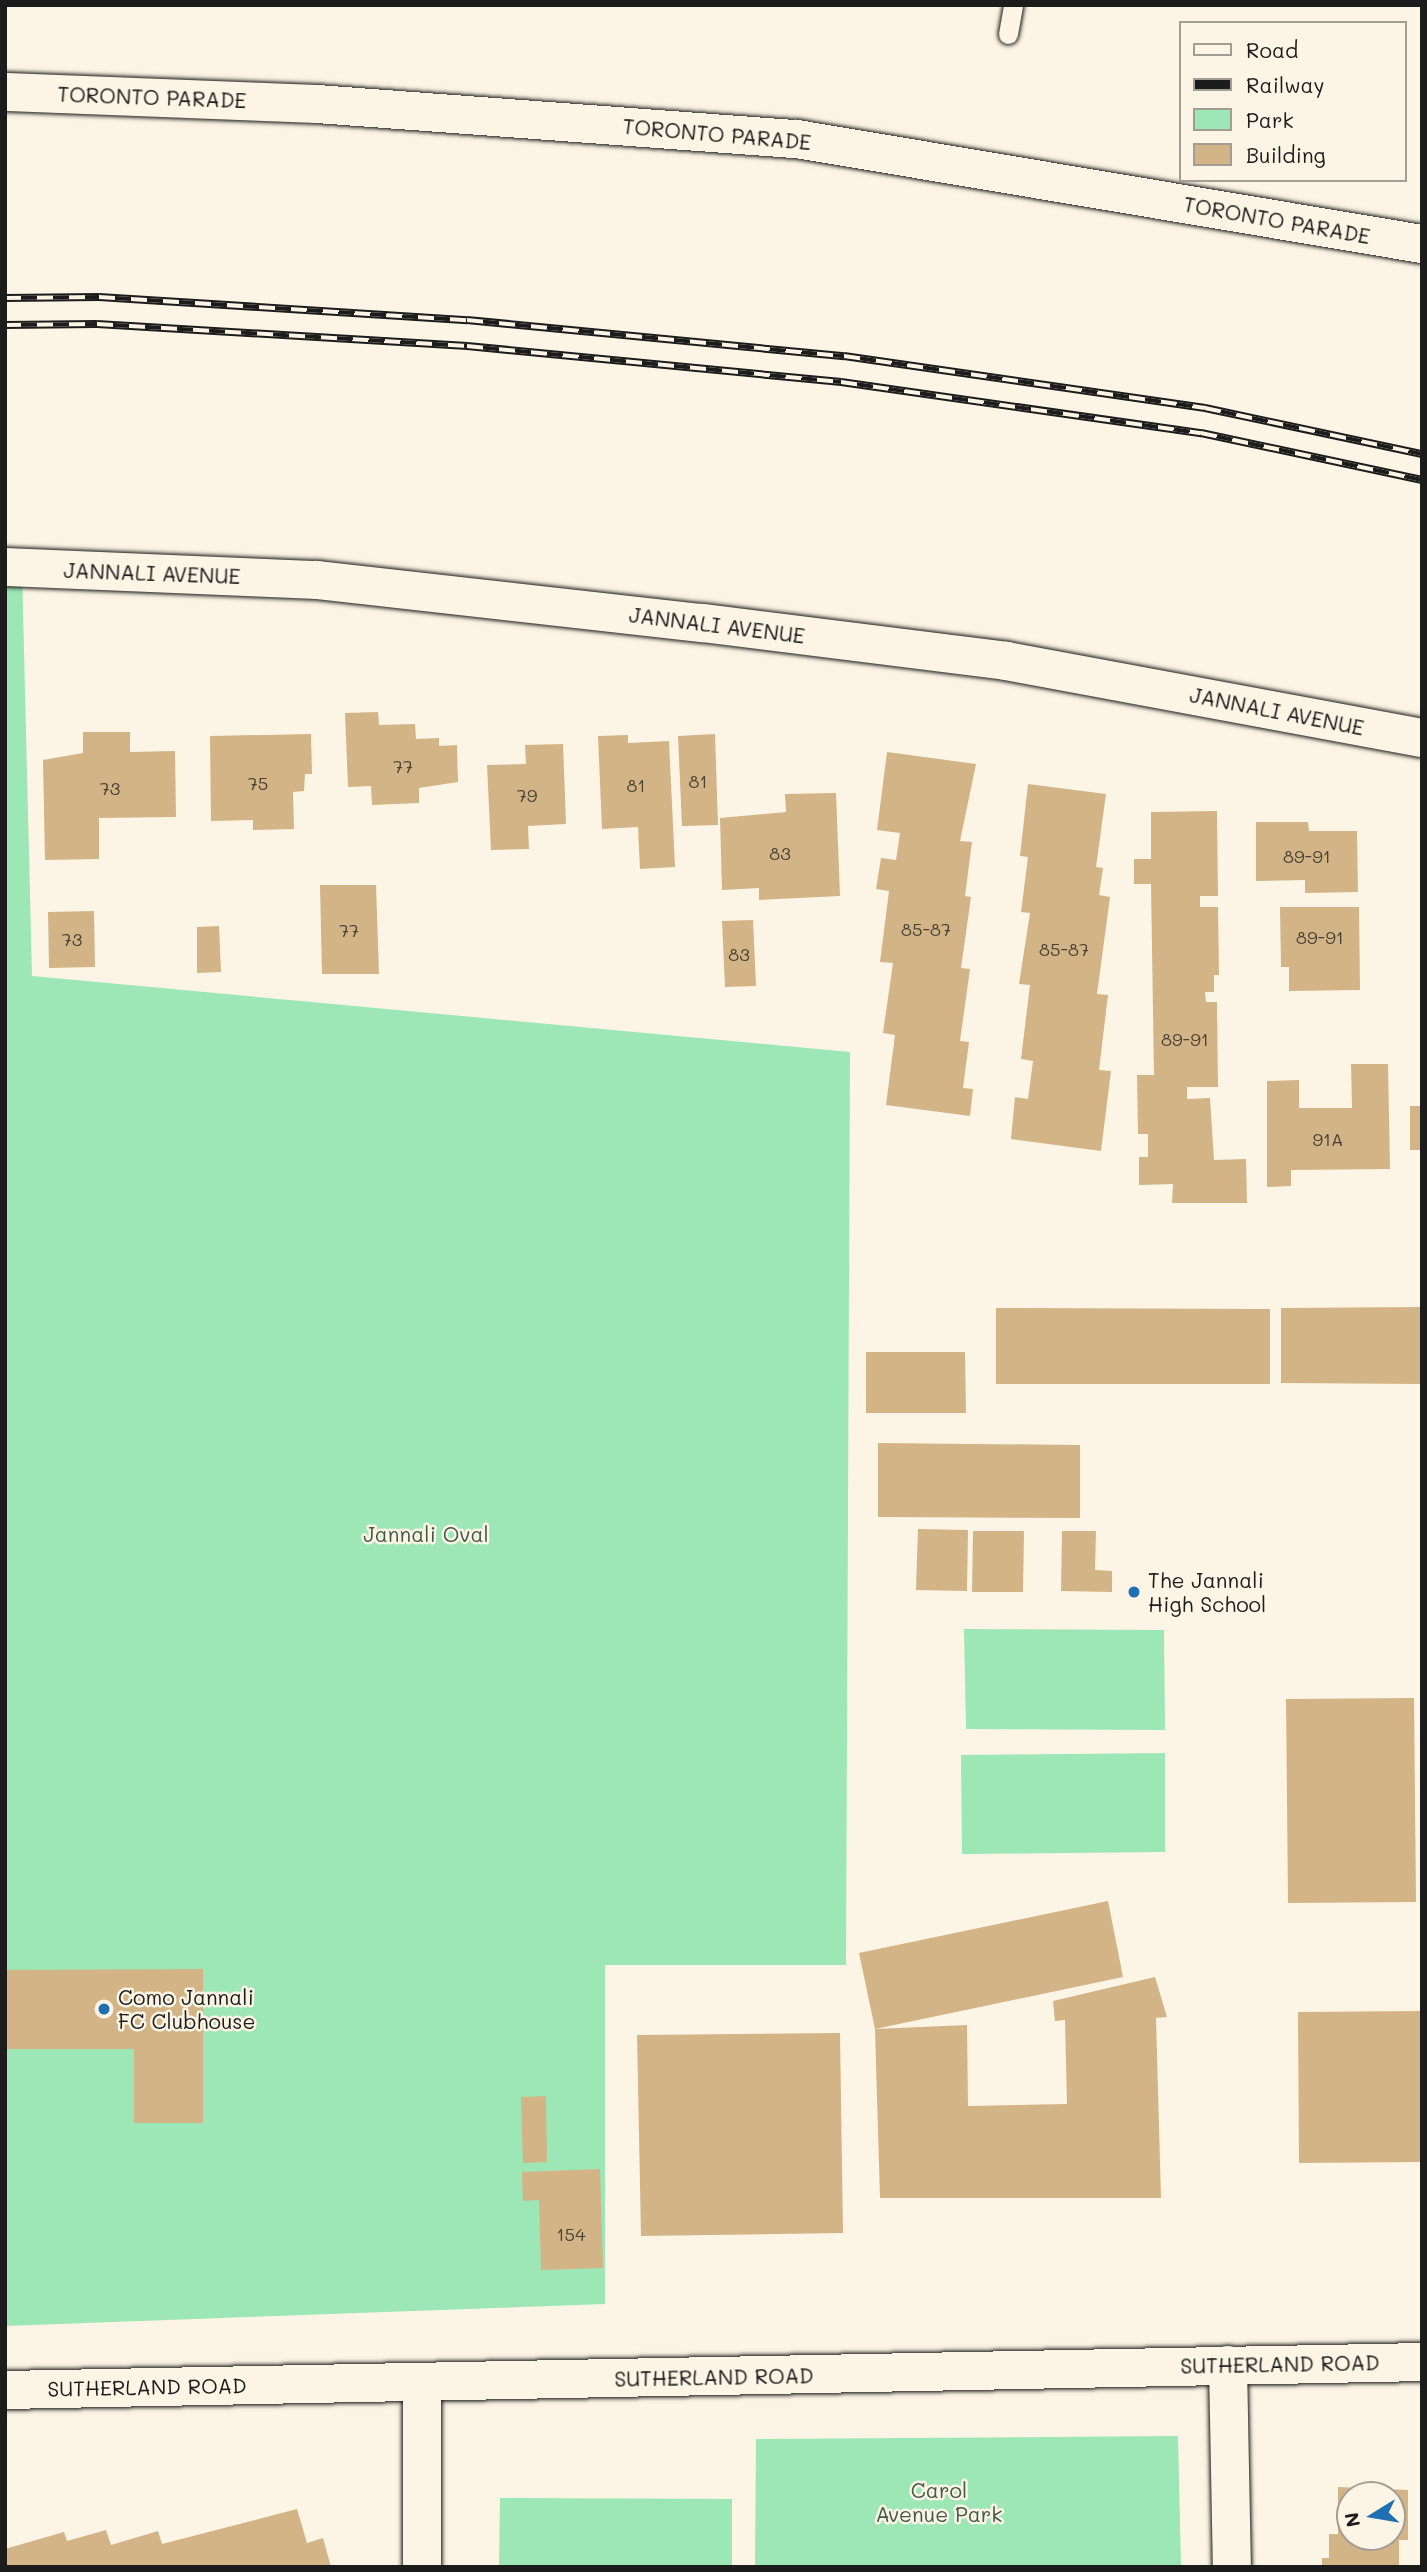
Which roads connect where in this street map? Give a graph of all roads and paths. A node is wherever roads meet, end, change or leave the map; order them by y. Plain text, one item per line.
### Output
1 (1013, 5) edge
2 (1008, 34) dead end
3 (5, 92) edge
4 (1422, 244) edge
5 (5, 568) edge
6 (1422, 738) edge
7 (1422, 2362) edge
8 (1228, 2365) junction
9 (422, 2383) junction
10 (5, 2390) edge
11 (422, 2567) edge
12 (1232, 2567) edge

1 - 2 lane
3 - 4 street, TORONTO PARADE
5 - 6 street, JANNALI AVENUE
7 - 8 street, SUTHERLAND ROAD
8 - 9 street, SUTHERLAND ROAD
8 - 12 street
9 - 10 street, SUTHERLAND ROAD
9 - 11 street

